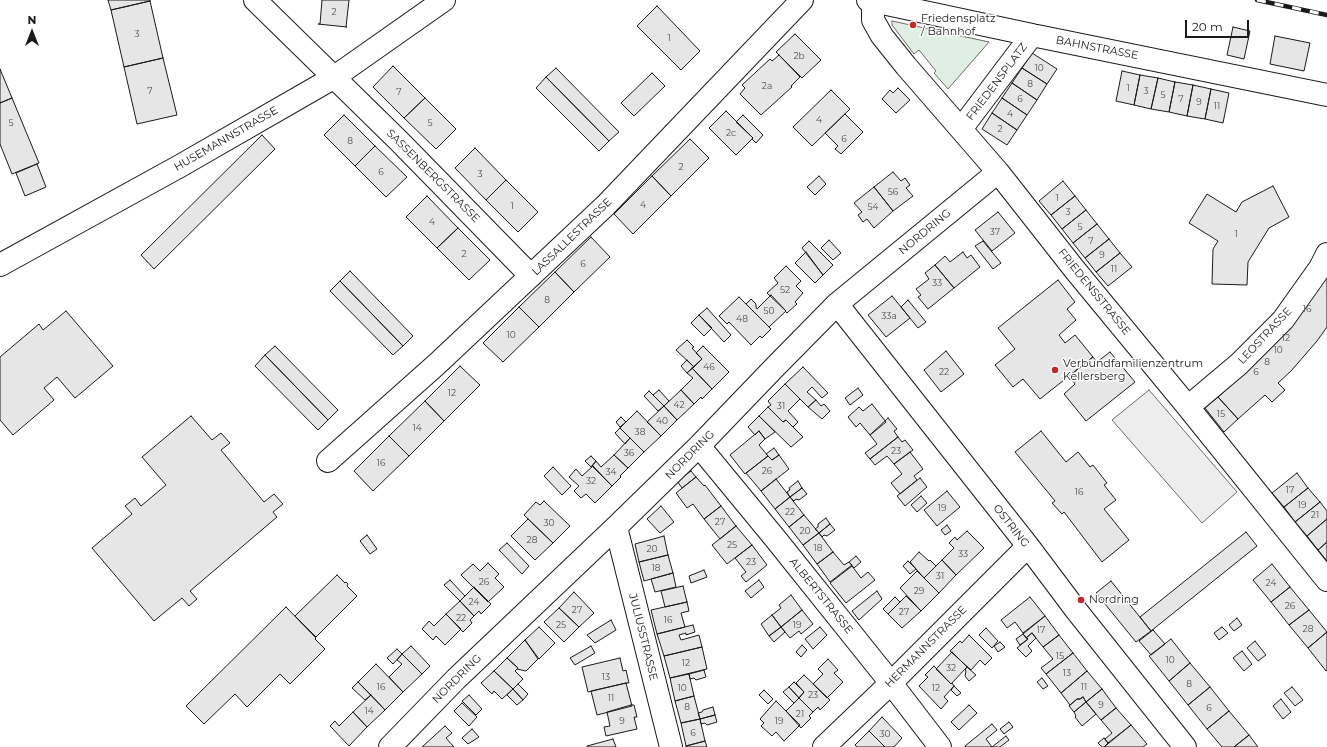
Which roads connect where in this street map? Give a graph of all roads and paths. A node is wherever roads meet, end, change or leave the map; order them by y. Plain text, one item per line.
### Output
1 (255, 0) edge
2 (444, 0) edge
3 (802, 0) edge
4 (870, 1) edge
5 (1032, 35) junction
6 (333, 78) junction
7 (1327, 95) edge
8 (961, 129) junction
9 (998, 172) junction
10 (1327, 254) edge
11 (0, 264) edge
12 (531, 276) junction
13 (837, 304) junction
14 (1188, 407) junction
15 (699, 446) junction
16 (328, 461) dead end
17 (616, 527) junction
18 (1028, 546) junction
19 (1327, 580) edge
20 (891, 683) junction
21 (394, 745) edge
22 (671, 747) edge
23 (824, 747) edge
24 (940, 747) edge
25 (1185, 747) edge

1 - 6 street, SASSENBERGSTRASSE
2 - 6 street, HUSEMANNSTRASSE
3 - 12 street, LASSALLESTRASSE
4 - 5 street, BAHNSTRASSE
4 - 8 street, FRIEDENSSTRASSE
5 - 7 street, BAHNSTRASSE
5 - 8 street, FRIEDENSPLATZ
6 - 11 street, HUSEMANNSTRASSE
6 - 12 street, SASSENBERGSTRASSE
8 - 9 street, FRIEDENSSTRASSE
9 - 13 street, NORDRING
9 - 14 street, FRIEDENSSTRASSE
10 - 14 street, LEOSTRASSE
12 - 16 street, LASSALLESTRASSE
13 - 15 street, NORDRING
13 - 18 street, OSTRING
14 - 19 street, FRIEDENSSTRASSE
15 - 17 street, NORDRING
15 - 20 street, ALBERTSTRASSE
17 - 21 street, NORDRING
17 - 22 street, JULIUSSTRASSE
18 - 20 street, HERMANNSTRASSE
18 - 25 street, OSTRING
20 - 23 street, HERMANNSTRASSE
20 - 24 street, ALBERTSTRASSE

